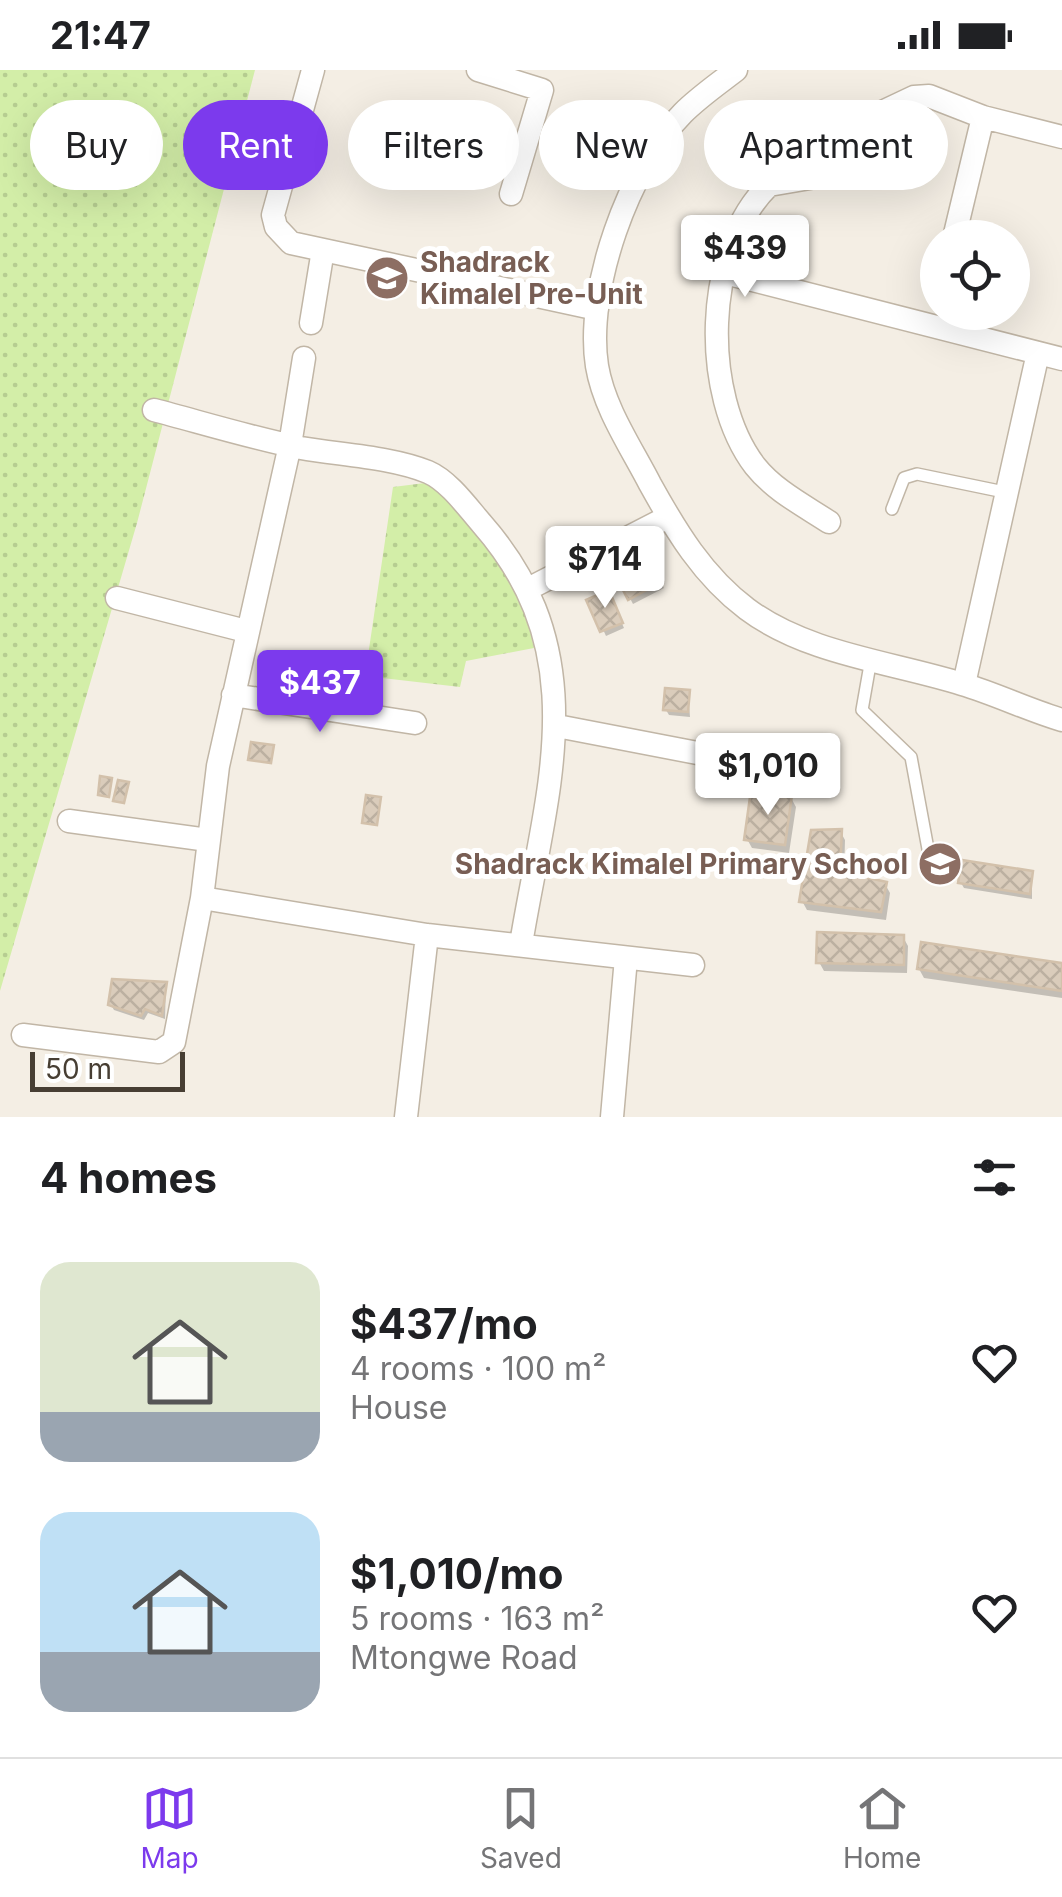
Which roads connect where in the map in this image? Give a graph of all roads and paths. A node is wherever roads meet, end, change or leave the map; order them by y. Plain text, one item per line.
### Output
1 (313, 70) edge
2 (478, 70) edge
3 (736, 70) edge
4 (545, 80) edge
5 (983, 117) junction
6 (1062, 138) edge
7 (512, 194) dead end
8 (958, 220) edge
9 (324, 250) junction
10 (721, 272) junction
11 (597, 309) junction
12 (311, 324) dead end
13 (920, 324) edge
14 (944, 330) edge
15 (1038, 353) junction
16 (304, 358) dead end
17 (1062, 359) edge
18 (154, 410) dead end
19 (290, 446) junction
20 (1010, 493) junction
21 (892, 509) dead end
22 (668, 517) junction
23 (828, 522) dead end
24 (528, 589) junction
25 (117, 598) dead end
26 (246, 631) junction
27 (870, 659) junction
28 (964, 684) junction
29 (233, 695) junction
30 (1062, 720) edge
31 (415, 723) dead end
32 (557, 726) junction
33 (714, 756) dead end
34 (69, 821) dead end
35 (208, 840) junction
36 (928, 849) dead end
37 (202, 898) junction
38 (426, 936) junction
39 (521, 944) junction
40 (626, 958) junction
41 (693, 965) dead end
42 (22, 1035) dead end
43 (406, 1117) edge
44 (612, 1117) edge

1 - 9 street
2 - 4 street
3 - 11 street
4 - 7 street
5 - 6 street
5 - 8 street
5 - 10 street
9 - 11 street
9 - 12 street
10 - 13 street
10 - 23 street
11 - 22 street
14 - 15 street
15 - 17 street
15 - 20 street
16 - 19 street
18 - 19 street
19 - 24 street
19 - 26 street
20 - 21 lane
20 - 28 street
22 - 24 street
22 - 27 street
24 - 32 street
25 - 26 street
26 - 29 street
27 - 28 street
27 - 36 lane
28 - 30 street
29 - 31 street
29 - 35 street
32 - 33 street
32 - 39 street
34 - 35 street
35 - 37 street
37 - 38 street
37 - 42 street
38 - 39 street
38 - 43 street
39 - 40 street
40 - 41 street
40 - 44 street

